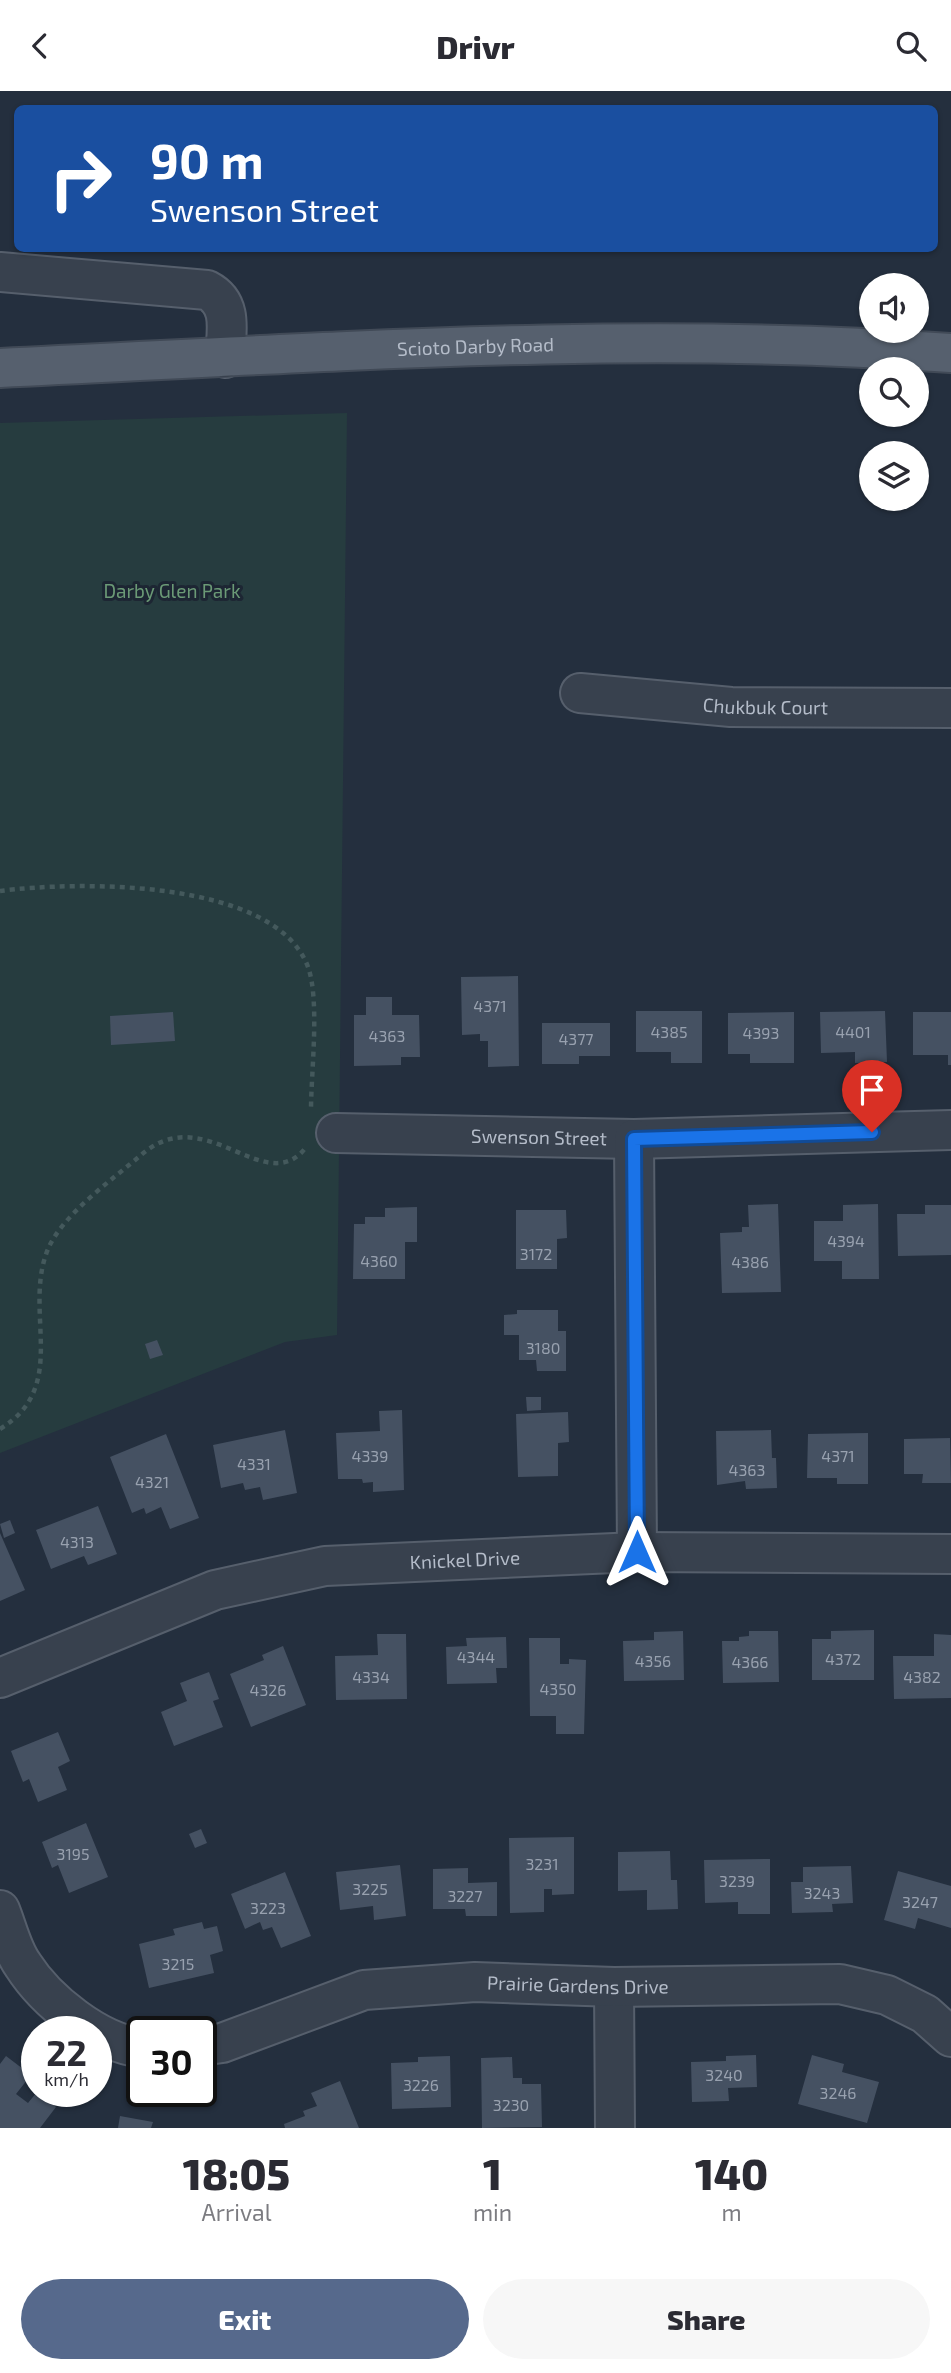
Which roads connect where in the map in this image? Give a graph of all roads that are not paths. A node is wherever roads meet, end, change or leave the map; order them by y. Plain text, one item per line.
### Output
1 (0, 272) edge
2 (951, 353) edge
3 (225, 358) junction
4 (0, 369) edge
5 (580, 693) dead end
6 (951, 708) edge
7 (951, 1130) edge
8 (319, 1131) road end
9 (634, 1139) junction
10 (637, 1552) junction
11 (951, 1554) edge
12 (0, 1678) edge
13 (0, 1910) edge
14 (614, 1987) junction
15 (951, 2037) edge
16 (126, 2041) edge
17 (217, 2044) edge
18 (615, 2128) edge

1 - 3 street
2 - 3 main road, Scioto Darby Road
3 - 4 main road, Scioto Darby Road
5 - 6 street, Chukbuk Court
7 - 9 street, Swenson Street
8 - 9 street, Swenson Street
9 - 10 street
10 - 11 street, Knickel Drive
10 - 12 street, Knickel Drive
13 - 16 street
14 - 15 street, Prairie Gardens Drive
14 - 17 street, Prairie Gardens Drive
14 - 18 street

